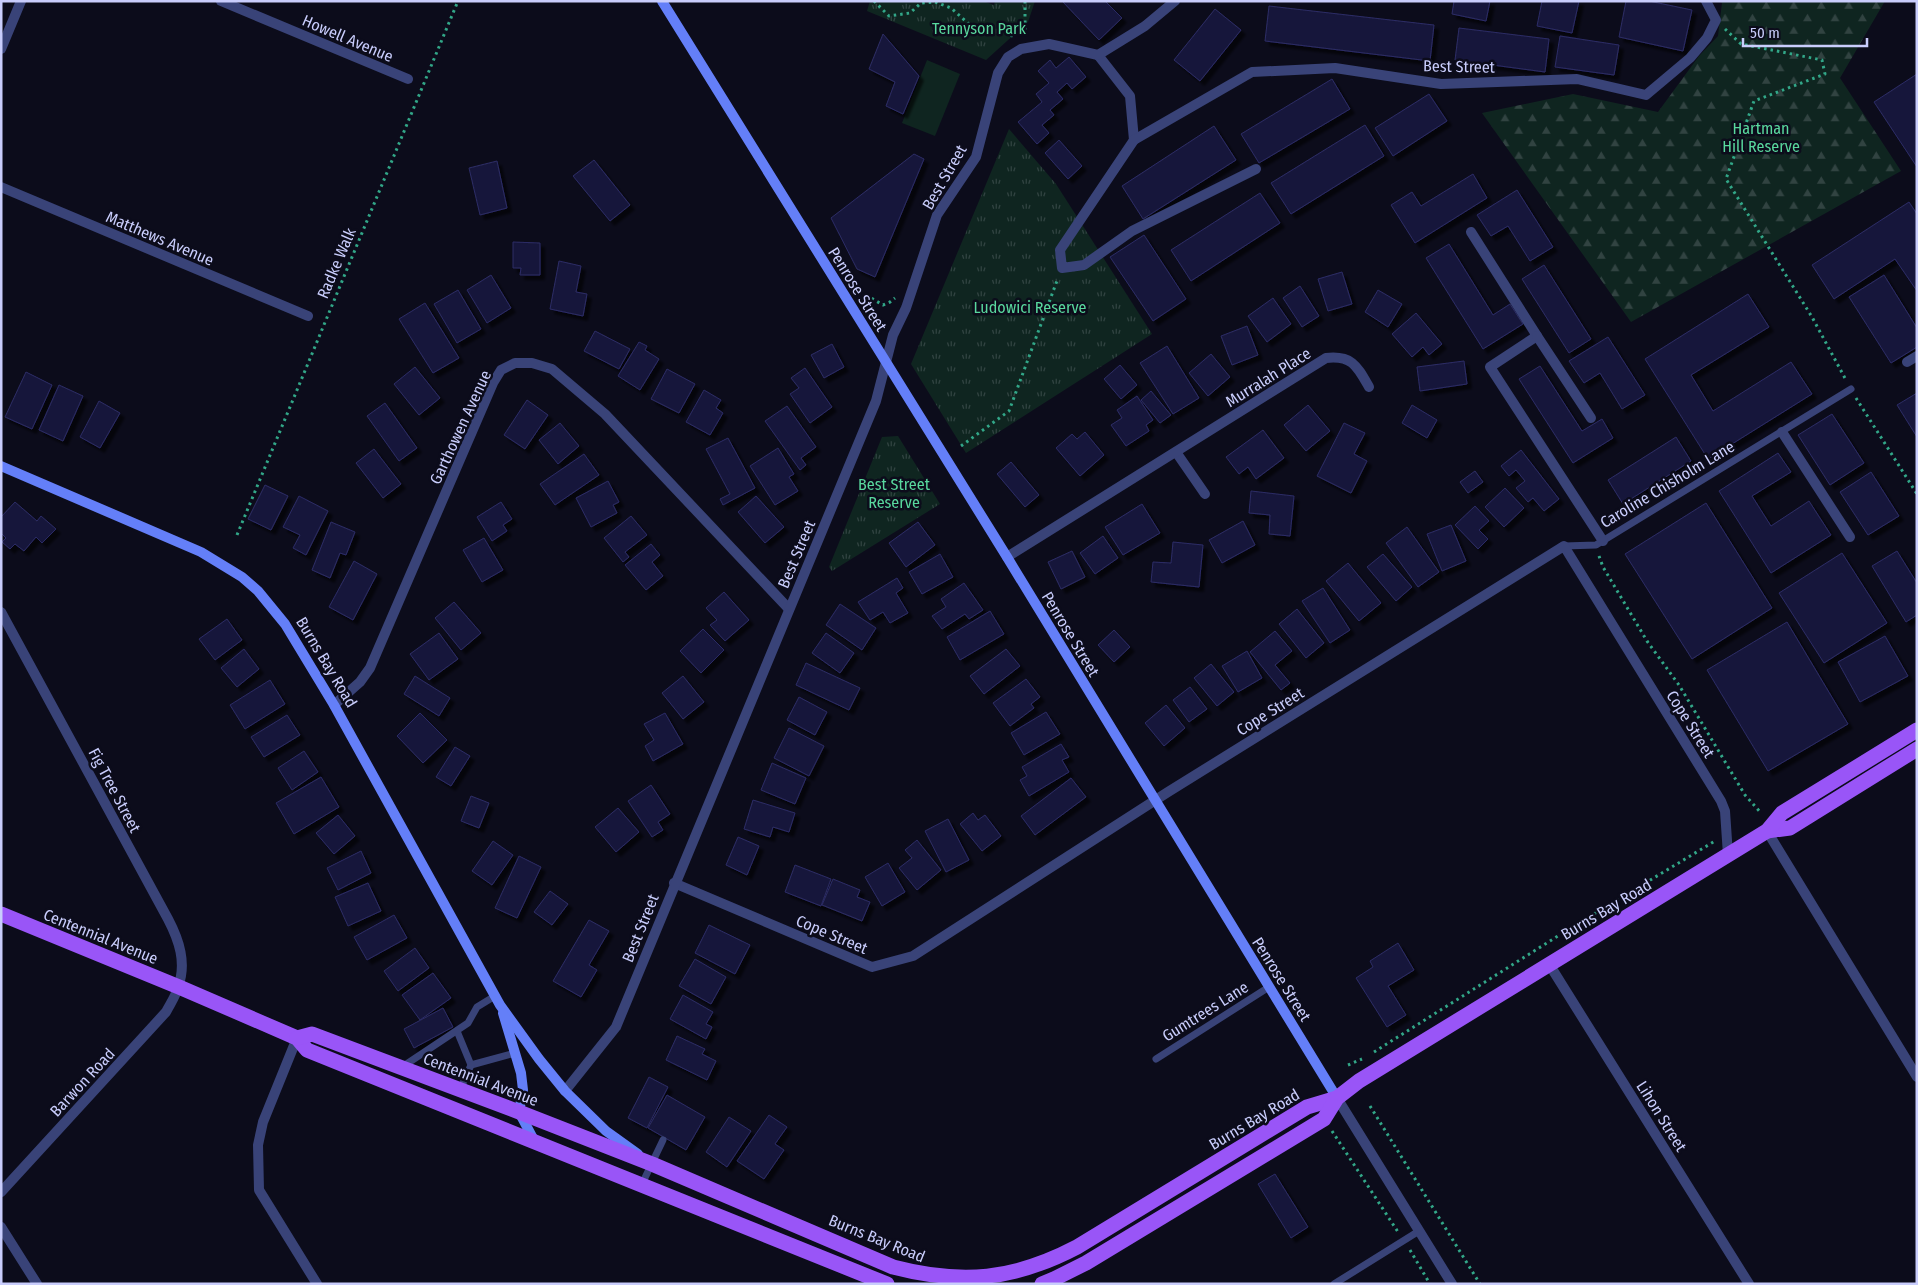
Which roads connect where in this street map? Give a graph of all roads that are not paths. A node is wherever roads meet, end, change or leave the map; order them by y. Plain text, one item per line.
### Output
1 (21, 1) edge
2 (221, 1) edge
3 (662, 1) edge
4 (1175, 1) edge
5 (1706, 1) edge
6 (1, 49) edge
7 (1098, 55) junction
8 (408, 80) dead end
9 (1134, 140) junction
10 (1256, 169) dead end
11 (1, 187) edge
12 (1471, 232) dead end
13 (308, 316) dead end
14 (1537, 336) junction
15 (1917, 356) edge
16 (1907, 362) dead end
17 (887, 365) junction
18 (1369, 386) dead end
19 (1851, 389) road end
20 (1591, 418) dead end
21 (1782, 432) junction
22 (1176, 452) junction
23 (1, 466) edge
24 (1205, 494) dead end
25 (1850, 537) dead end
26 (1599, 543) junction
27 (1564, 546) junction
28 (1007, 557) junction
29 (789, 609) junction
30 (1, 612) edge
31 (334, 705) junction
32 (1917, 730) edge
33 (1917, 750) edge
34 (1154, 800) junction
35 (1767, 831) junction
36 (1728, 855) junction
37 (674, 883) junction
38 (1, 914) edge
39 (1549, 964) junction
40 (179, 987) junction
41 (1269, 988) junction
42 (498, 1000) junction
43 (457, 1031) junction
44 (297, 1038) junction
45 (514, 1053) junction
46 (1156, 1059) dead end
47 (471, 1065) junction
48 (402, 1067) junction
49 (1917, 1077) edge
50 (460, 1090) junction
51 (564, 1090) junction
52 (1337, 1098) junction
53 (519, 1112) junction
54 (663, 1140) dead end
55 (535, 1142) junction
56 (652, 1164) junction
57 (642, 1184) junction
58 (1, 1192) edge
59 (1, 1227) edge
60 (1419, 1231) junction
61 (1045, 1264) junction
62 (968, 1282) edge
63 (1051, 1282) edge
64 (37, 1284) edge
65 (317, 1284) edge
66 (887, 1284) edge
67 (1334, 1284) edge
68 (1452, 1284) edge
69 (1749, 1284) edge

1 - 6 street
2 - 8 street, Howell Avenue
3 - 17 main road, Penrose Street
4 - 7 street
5 - 9 street, Best Street
7 - 9 street
7 - 17 street, Best Street
9 - 10 street, Best Street
11 - 13 street, Matthews Avenue
12 - 14 street
14 - 20 street
14 - 26 street
15 - 16 street
17 - 28 main road, Penrose Street
17 - 29 street, Best Street
18 - 22 street, Murralah Place
19 - 21 lane, Caroline Chisholm Lane
21 - 25 street
21 - 26 lane, Caroline Chisholm Lane
22 - 24 street
22 - 28 street, Murralah Place
23 - 31 main road, Burns Bay Road
26 - 27 lane, Caroline Chisholm Lane
27 - 34 street, Cope Street
27 - 36 street, Cope Street
28 - 34 main road, Penrose Street
29 - 31 street, Garthowen Avenue
29 - 37 street, Best Street
30 - 40 street, Fig Tree Street
31 - 42 main road, Burns Bay Road
32 - 35 main road, Burns Bay Road
33 - 35 main road, Burns Bay Road
34 - 37 street, Cope Street
34 - 41 main road, Penrose Street
35 - 36 main road, Burns Bay Road
35 - 49 street
36 - 39 main road, Burns Bay Road
37 - 51 street, Best Street
38 - 40 main road, Centennial Avenue
39 - 52 main road, Burns Bay Road
39 - 69 street, Lihon Street
40 - 44 main road, Centennial Avenue
40 - 58 street, Barwon Road
41 - 46 lane, Gumtrees Lane
41 - 52 main road, Penrose Street
42 - 43 lane
42 - 45 main road, Burns Bay Road
42 - 51 main road, Burns Bay Road
43 - 47 lane
43 - 48 lane
44 - 48 main road, Centennial Avenue
44 - 55 main road, Centennial Avenue
44 - 65 street
45 - 47 lane
45 - 53 main road, Burns Bay Road
47 - 50 lane
48 - 50 main road, Centennial Avenue
50 - 53 main road, Centennial Avenue
51 - 56 main road, Burns Bay Road
52 - 60 street, Penrose Street
52 - 61 main road, Burns Bay Road
52 - 63 main road, Burns Bay Road
53 - 55 main road
53 - 56 main road, Centennial Avenue
54 - 56 lane
55 - 57 main road, Centennial Avenue
56 - 57 lane
56 - 62 main road, Burns Bay Road
57 - 66 main road
59 - 64 street
60 - 67 lane
60 - 68 street, Penrose Street
61 - 62 main road, Burns Bay Road
61 - 63 street

